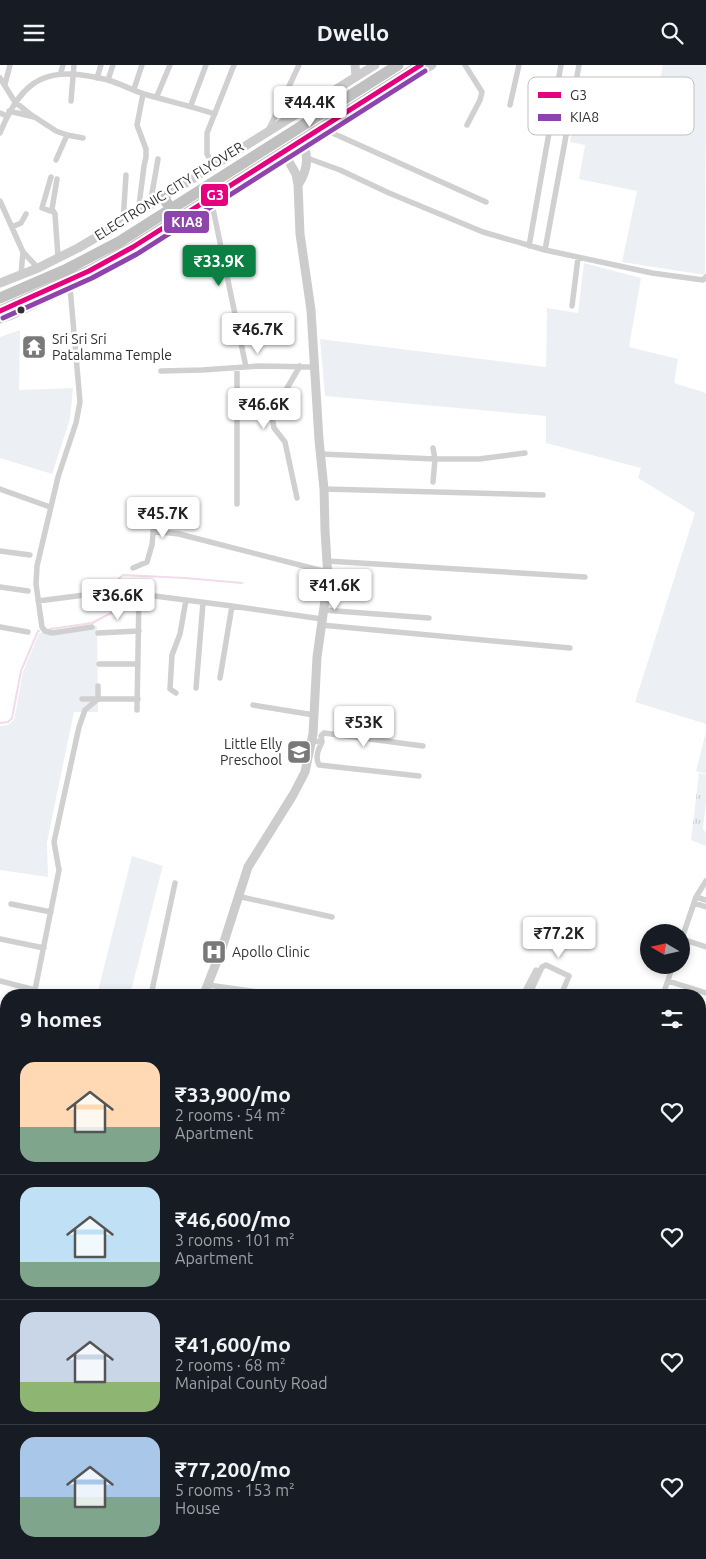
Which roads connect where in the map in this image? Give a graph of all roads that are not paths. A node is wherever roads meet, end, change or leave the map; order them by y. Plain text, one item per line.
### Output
1 (10, 65) edge
2 (63, 65) edge
3 (74, 65) edge
4 (101, 65) edge
5 (113, 65) edge
6 (142, 65) edge
7 (170, 65) edge
8 (206, 65) edge
9 (234, 65) edge
10 (299, 65) edge
11 (355, 65) edge
12 (375, 65) edge
13 (392, 65) edge
14 (398, 65) edge
15 (409, 65) edge
16 (421, 65) edge
17 (432, 65) edge
18 (466, 65) edge
19 (519, 65) edge
20 (61, 73) junction
21 (73, 73) junction
22 (356, 77) junction
23 (0, 78) edge
24 (97, 78) junction
25 (108, 80) junction
26 (5, 84) junction
27 (134, 89) junction
28 (143, 94) junction
29 (157, 97) junction
30 (71, 101) dead end
31 (15, 102) junction
32 (191, 105) junction
33 (510, 105) dead end
34 (308, 112) junction
35 (0, 113) edge
36 (8, 114) junction
37 (215, 114) junction
38 (36, 117) junction
39 (467, 125) dead end
40 (268, 131) junction
41 (328, 131) junction
42 (0, 133) edge
43 (67, 135) junction
44 (549, 135) edge
45 (567, 135) edge
46 (83, 138) dead end
47 (304, 146) junction
48 (285, 155) junction
49 (307, 158) junction
50 (152, 159) junction
51 (56, 160) dead end
52 (214, 165) junction
53 (126, 175) dead end
54 (298, 185) junction
55 (0, 201) edge
56 (166, 202) junction
57 (486, 202) dead end
58 (212, 204) junction
59 (150, 205) junction
60 (53, 211) junction
61 (138, 213) junction
62 (26, 214) dead end
63 (123, 222) junction
64 (12, 227) junction
65 (529, 246) junction
66 (546, 250) junction
67 (23, 252) junction
68 (58, 257) junction
69 (578, 258) junction
70 (38, 267) junction
71 (22, 274) junction
72 (706, 277) edge
73 (0, 283) edge
74 (70, 287) junction
75 (0, 294) edge
76 (0, 298) edge
77 (0, 305) edge
78 (572, 306) dead end
79 (0, 311) edge
80 (0, 319) edge
81 (300, 366) junction
82 (246, 367) junction
83 (315, 367) junction
84 (237, 368) junction
85 (161, 371) dead end
86 (434, 448) dead end
87 (525, 453) dead end
88 (320, 454) junction
89 (435, 459) junction
90 (433, 482) dead end
91 (0, 489) edge
92 (324, 489) junction
93 (544, 495) dead end
94 (297, 498) dead end
95 (237, 504) dead end
96 (50, 507) junction
97 (135, 518) dead end
98 (154, 531) junction
99 (0, 551) edge
100 (30, 555) dead end
101 (327, 561) junction
102 (133, 568) dead end
103 (327, 573) junction
104 (585, 577) dead end
105 (0, 587) edge
106 (28, 591) dead end
107 (108, 591) dead end
108 (186, 600) junction
109 (38, 601) junction
110 (203, 603) junction
111 (232, 607) junction
112 (322, 618) junction
113 (429, 619) dead end
114 (0, 627) edge
115 (92, 627) dead end
116 (139, 631) junction
117 (28, 632) dead end
118 (98, 633) dead end
119 (570, 648) dead end
120 (98, 664) dead end
121 (138, 664) junction
122 (220, 678) dead end
123 (98, 686) dead end
124 (196, 688) dead end
125 (176, 693) dead end
126 (82, 699) dead end
127 (98, 699) junction
128 (138, 699) junction
129 (253, 705) dead end
130 (137, 710) dead end
131 (314, 715) junction
132 (312, 741) junction
133 (322, 742) junction
134 (422, 746) dead end
135 (419, 776) dead end
136 (706, 881) edge
137 (176, 883) dead end
138 (237, 896) junction
139 (695, 900) junction
140 (706, 900) edge
141 (11, 904) dead end
142 (706, 907) edge
143 (51, 912) junction
144 (332, 917) dead end
145 (687, 924) edge
146 (0, 939) edge
147 (690, 942) edge
148 (706, 947) edge
149 (44, 948) junction
150 (536, 970) dead end
151 (670, 974) edge
152 (0, 981) edge
153 (668, 981) junction
154 (531, 986) junction
155 (25, 989) edge
156 (36, 989) edge
157 (153, 989) edge
158 (206, 989) edge
159 (528, 989) edge
160 (531, 989) edge
161 (564, 989) edge
162 (665, 989) edge
163 (693, 989) edge

1 - 26 street
2 - 20 street
3 - 21 street
4 - 24 street
5 - 25 street
6 - 27 street
7 - 29 street
8 - 32 street
9 - 37 street
10 - 40 street
11 - 22 street
12 - 22 street
13 - 34 highway
14 - 76 highway, ELECTRONIC CITY FLYOVER
15 - 77 highway, ELECTRONIC CITY FLYOVER
16 - 48 highway
17 - 41 street
18 - 39 street
19 - 33 street
20 - 21 street
20 - 31 street
21 - 24 street
21 - 30 street
22 - 34 street
23 - 26 street
24 - 25 street
25 - 27 street
26 - 31 street
27 - 28 street
28 - 29 street
28 - 50 street
29 - 32 street
31 - 36 street
31 - 38 street
32 - 37 street
34 - 40 street
34 - 56 highway
35 - 36 street
36 - 38 street
36 - 42 street
37 - 52 street
38 - 43 street
40 - 52 street
41 - 47 street
41 - 57 street
43 - 46 street
43 - 51 street
44 - 65 street
45 - 66 street
47 - 48 street
47 - 49 street
48 - 54 street
48 - 58 street
48 - 79 highway
49 - 54 street
49 - 65 street
50 - 59 street
50 - 61 street
52 - 56 street
53 - 63 street
54 - 83 street
55 - 64 street
56 - 59 street
56 - 75 highway
58 - 74 street
58 - 82 street
59 - 61 street
60 - 60 street
60 - 68 street
61 - 63 street
62 - 64 street
63 - 68 street
64 - 67 street
65 - 66 street
66 - 69 street
67 - 70 street
67 - 71 street
68 - 70 street
69 - 72 street
69 - 78 street
70 - 71 street
71 - 73 street
74 - 80 street
74 - 96 street
81 - 82 street
81 - 83 street
81 - 94 street
82 - 84 street
83 - 88 street
84 - 85 street
84 - 95 street
86 - 89 street
87 - 89 street
88 - 89 street
88 - 92 street
89 - 90 street
91 - 96 street
92 - 93 street
92 - 101 street
96 - 109 street
97 - 98 street
98 - 102 street
98 - 103 street
99 - 100 street
101 - 103 street
101 - 104 street
103 - 112 street
105 - 106 street
107 - 109 street
108 - 110 street
108 - 116 street
108 - 125 street
109 - 115 street
110 - 111 street
110 - 124 street
111 - 112 street
111 - 122 street
112 - 113 street
112 - 119 street
112 - 131 street
114 - 117 street
116 - 118 street
116 - 121 street
120 - 121 street
121 - 128 street
123 - 127 street
126 - 127 street
127 - 128 street
127 - 143 street
128 - 130 street
129 - 131 street
131 - 132 street
132 - 133 street
132 - 138 street
133 - 134 street
133 - 135 street
136 - 139 street
137 - 157 street
138 - 144 street
138 - 158 street
139 - 140 street
139 - 142 street
139 - 145 street
141 - 143 street
143 - 149 street
146 - 149 street
147 - 148 street
149 - 156 street
150 - 154 street
151 - 153 street
152 - 155 street
153 - 162 street
153 - 163 street
154 - 159 street
154 - 160 street
154 - 161 street

